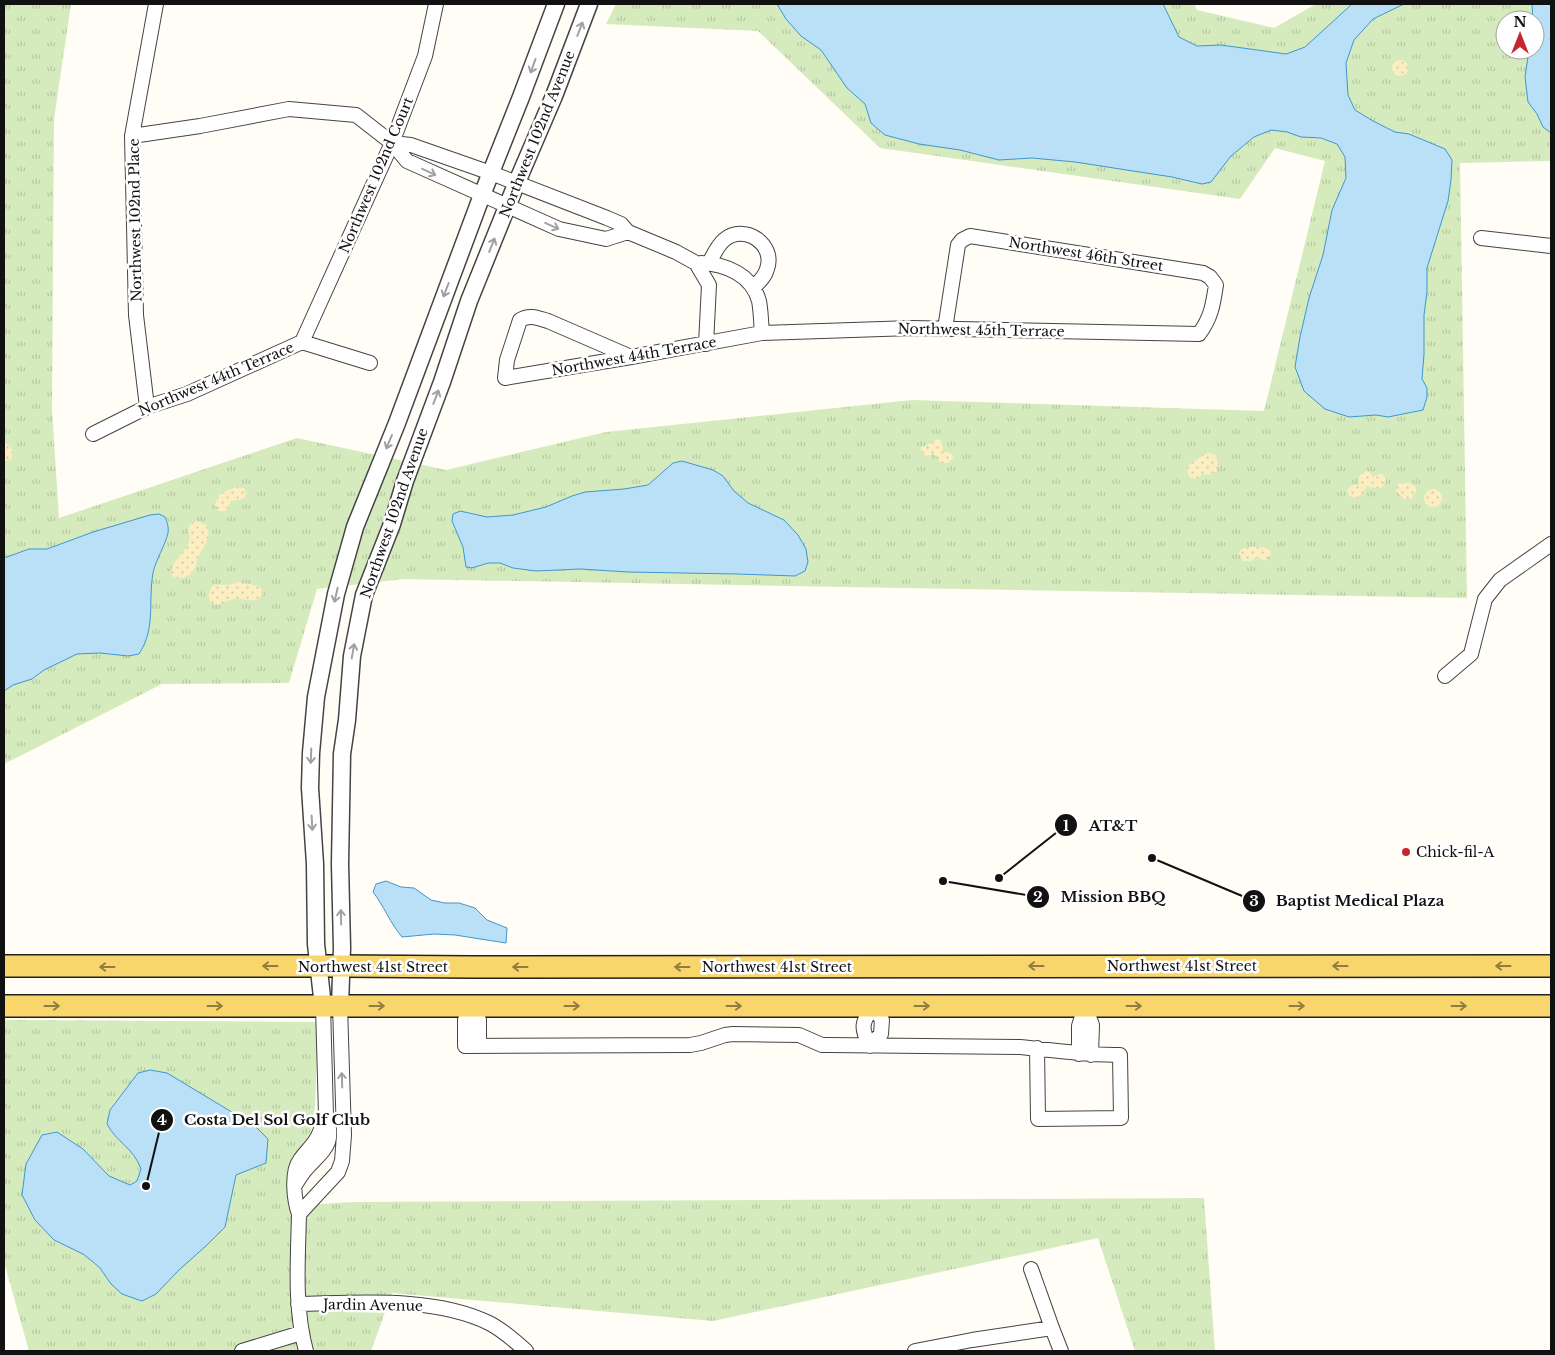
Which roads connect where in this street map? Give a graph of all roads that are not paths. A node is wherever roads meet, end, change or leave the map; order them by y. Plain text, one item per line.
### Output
1 (156, 4) edge
2 (436, 4) edge
3 (556, 4) edge
4 (590, 4) edge
5 (132, 136) junction
6 (392, 143) junction
7 (491, 173) junction
8 (517, 182) junction
9 (482, 195) junction
10 (507, 206) junction
11 (628, 232) junction
12 (1481, 238) dead end
13 (1551, 246) edge
14 (702, 263) junction
15 (754, 288) junction
16 (945, 328) junction
17 (762, 333) junction
18 (1199, 334) joint
19 (302, 342) junction
20 (706, 344) junction
21 (631, 357) junction
22 (370, 363) dead end
23 (147, 407) junction
24 (92, 434) dead end
25 (1551, 544) edge
26 (1445, 676) dead end
27 (4, 966) edge
28 (319, 966) junction
29 (341, 966) junction
30 (1551, 966) edge
31 (4, 1006) edge
32 (331, 1006) junction
33 (471, 1006) junction
34 (873, 1006) junction
35 (1085, 1006) junction
36 (1551, 1006) edge
37 (479, 1046) junction
38 (870, 1046) junction
39 (1037, 1048) junction
40 (1085, 1054) junction
41 (326, 1116) junction
42 (324, 1151) junction
43 (342, 1164) junction
44 (298, 1180) junction
45 (318, 1193) junction
46 (299, 1214) junction
47 (1031, 1269) dead end
48 (298, 1304) junction
49 (1052, 1328) junction
50 (301, 1333) junction
51 (953, 1348) edge
52 (242, 1351) edge
53 (306, 1351) edge
54 (526, 1351) edge
55 (915, 1351) edge
56 (1061, 1351) edge

1 - 5 street, Northwest 102nd Place
2 - 6 street, Northwest 102nd Court
3 -> 7 street, Northwest 102nd Avenue
8 -> 4 street, Northwest 102nd Avenue
5 - 6 street
5 - 23 street, Northwest 102nd Place
6 - 7 street
6 -> 9 street
6 - 19 street, Northwest 102nd Court
7 - 8 street
7 - 9 street, Northwest 102nd Avenue
8 - 10 street, Northwest 102nd Avenue
8 - 11 street
9 - 10 street
9 -> 28 street, Northwest 102nd Avenue
10 -> 11 street
29 -> 10 street, Northwest 102nd Avenue
11 - 14 street
12 - 13 street
14 - 15 street
14 - 15 street
14 - 20 street
15 - 17 street
16 - 17 street, Northwest 45th Terrace
16 - 18 street, Northwest 45th Terrace
16 - 18 street, Northwest 46th Street
17 - 20 street, Northwest 44th Terrace
19 - 22 street, Northwest 44th Terrace
19 - 23 street, Northwest 44th Terrace
20 - 21 street, Northwest 44th Terrace
21 - 21 street, Northwest 44th Terrace
23 - 24 street, Northwest 44th Terrace
25 - 26 street
28 -> 27 main road, Northwest 41st Street
28 - 29 main road, Northwest 41st Street
28 - 32 street, Northwest 102nd Avenue
30 -> 29 main road, Northwest 41st Street
29 - 32 street, Northwest 102nd Avenue
31 -> 32 main road
32 -> 33 main road
32 - 41 street, Northwest 102nd Avenue
43 -> 32 street, Northwest 102nd Avenue
33 -> 34 main road
33 - 37 street
33 - 37 street
34 -> 35 main road
34 - 38 street
35 -> 36 main road
35 - 40 street
37 - 38 street
38 - 39 street
39 - 40 street
39 - 40 street
41 - 42 street, Northwest 102nd Avenue
41 - 44 street, Northwest 102nd Avenue
42 - 43 street
42 - 44 street, Northwest 102nd Avenue
43 - 45 street
44 - 45 street
44 - 46 street, Northwest 102nd Avenue
45 - 46 street
46 - 48 street, Northwest 102nd Avenue
47 - 49 street
48 - 50 street, Northwest 102nd Avenue
48 - 54 street, Jardin Avenue
49 - 51 street
49 - 56 street
50 - 52 street
50 - 53 street, Northwest 102nd Avenue
51 - 55 street

